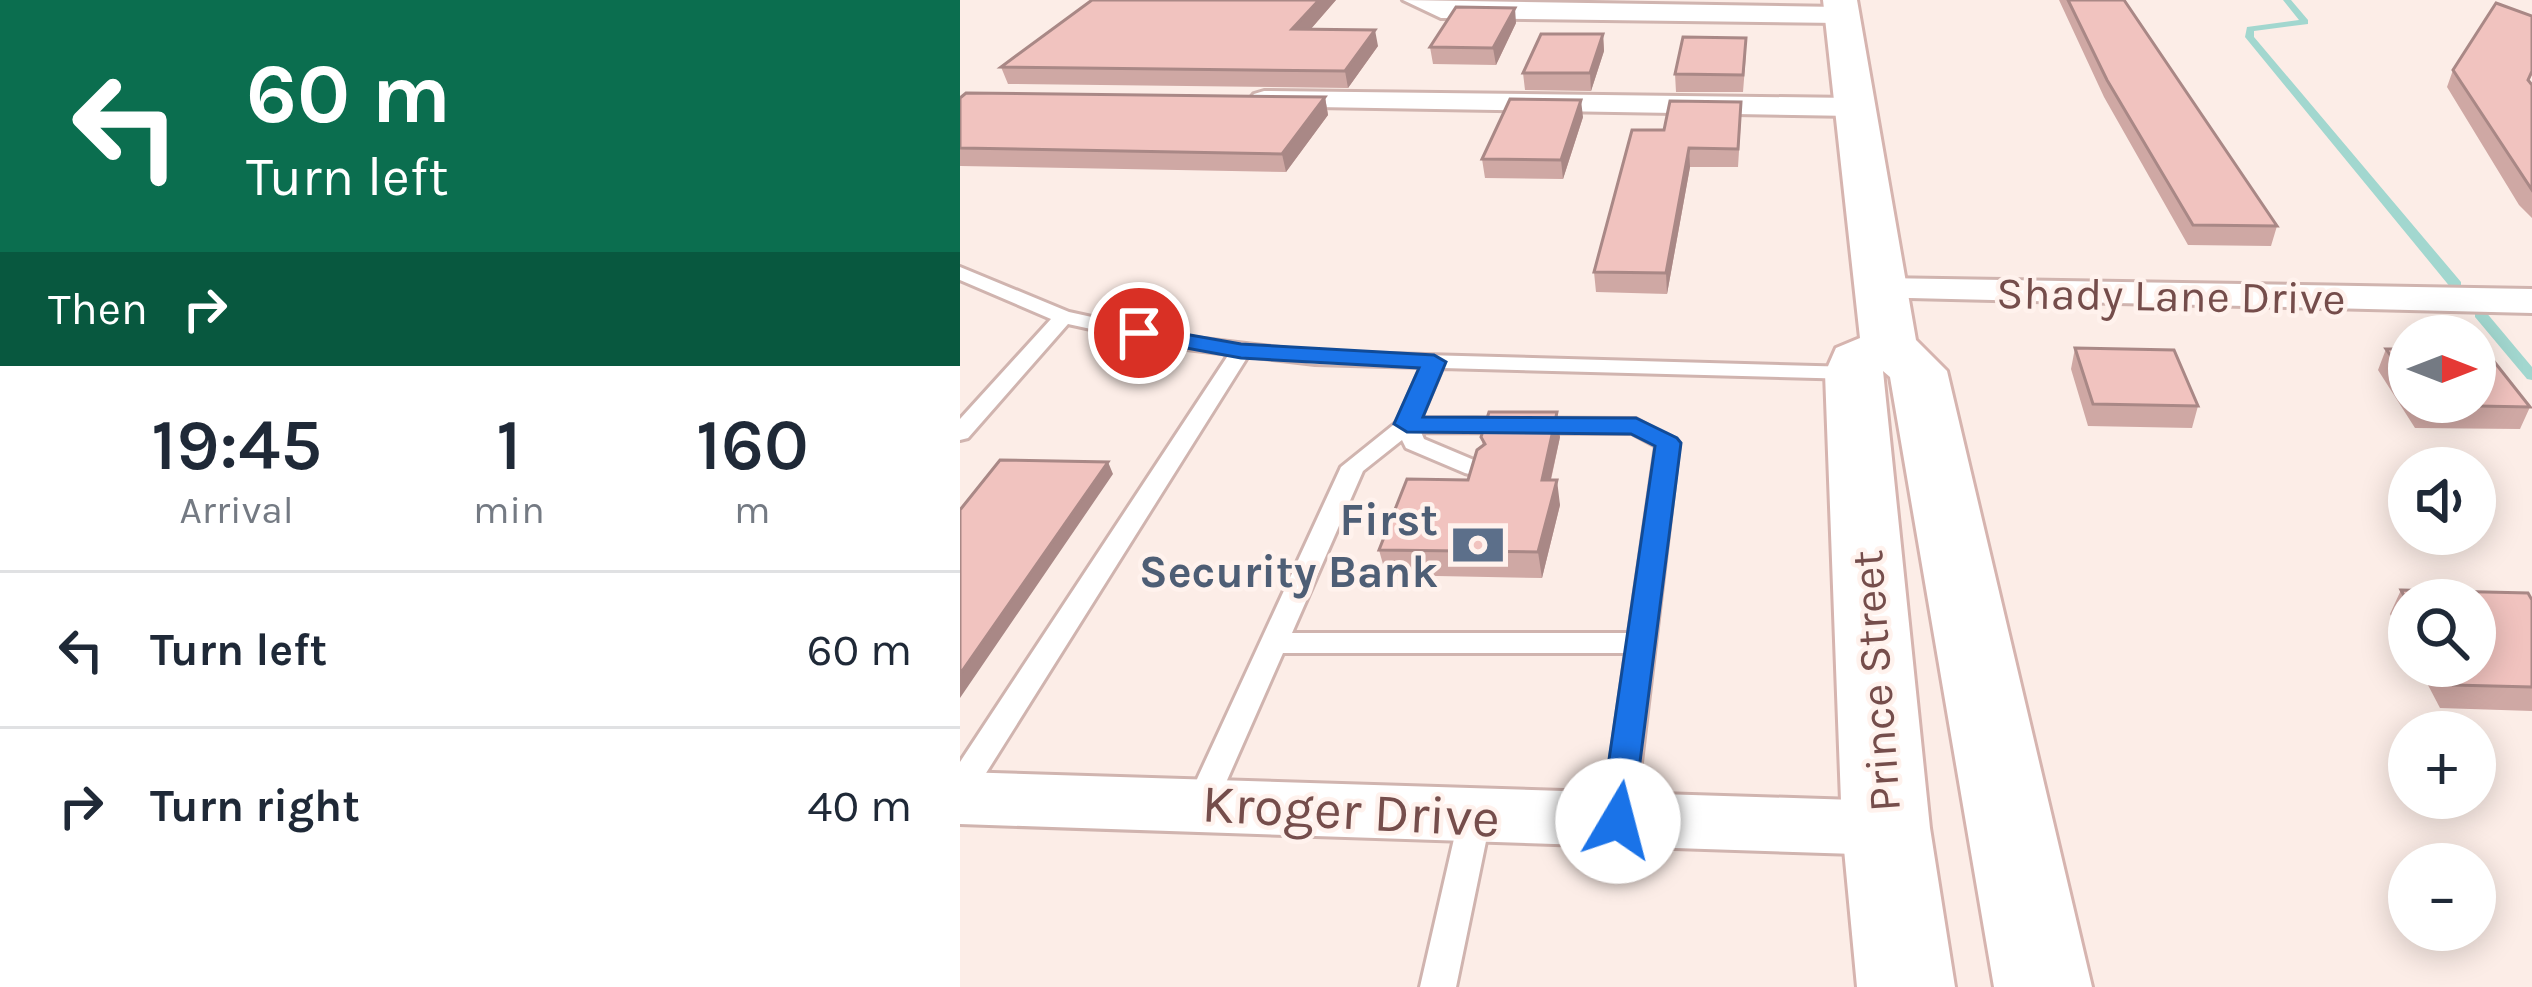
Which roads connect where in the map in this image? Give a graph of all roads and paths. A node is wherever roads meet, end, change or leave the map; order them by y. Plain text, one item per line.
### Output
1 (1415, 0) edge
2 (1840, 8) edge
3 (1242, 100) edge
4 (1853, 107) junction
5 (960, 273) edge
6 (2532, 302) edge
7 (1063, 316) junction
8 (1875, 336) junction
9 (1241, 351) junction
10 (1434, 362) junction
11 (1407, 424) junction
12 (960, 433) edge
13 (1473, 468) edge
14 (1276, 643) junction
15 (1644, 643) junction
16 (960, 788) edge
17 (960, 798) edge
18 (1202, 802) junction
19 (1475, 817) junction
20 (1618, 821) junction
21 (1886, 828) junction
22 (1438, 987) edge
23 (1906, 987) edge
24 (2043, 987) edge

1 - 2 street
2 - 4 main road, Prince Street
3 - 4 street
4 - 8 main road, Prince Street
5 - 7 lane
6 - 8 street, Shady Lane Drive
7 - 9 lane
7 - 12 lane
8 - 10 lane
8 - 21 main road, Prince Street
8 - 24 main road, Prince Street
9 - 10 lane
9 - 16 lane
10 - 11 lane
11 - 13 lane
11 - 14 lane
11 - 15 lane
14 - 15 lane
14 - 18 lane
15 - 20 lane
17 - 18 street, Kroger Drive
18 - 19 street, Kroger Drive
19 - 20 street, Kroger Drive
19 - 22 lane
20 - 21 street, Kroger Drive
21 - 23 main road, Prince Street

